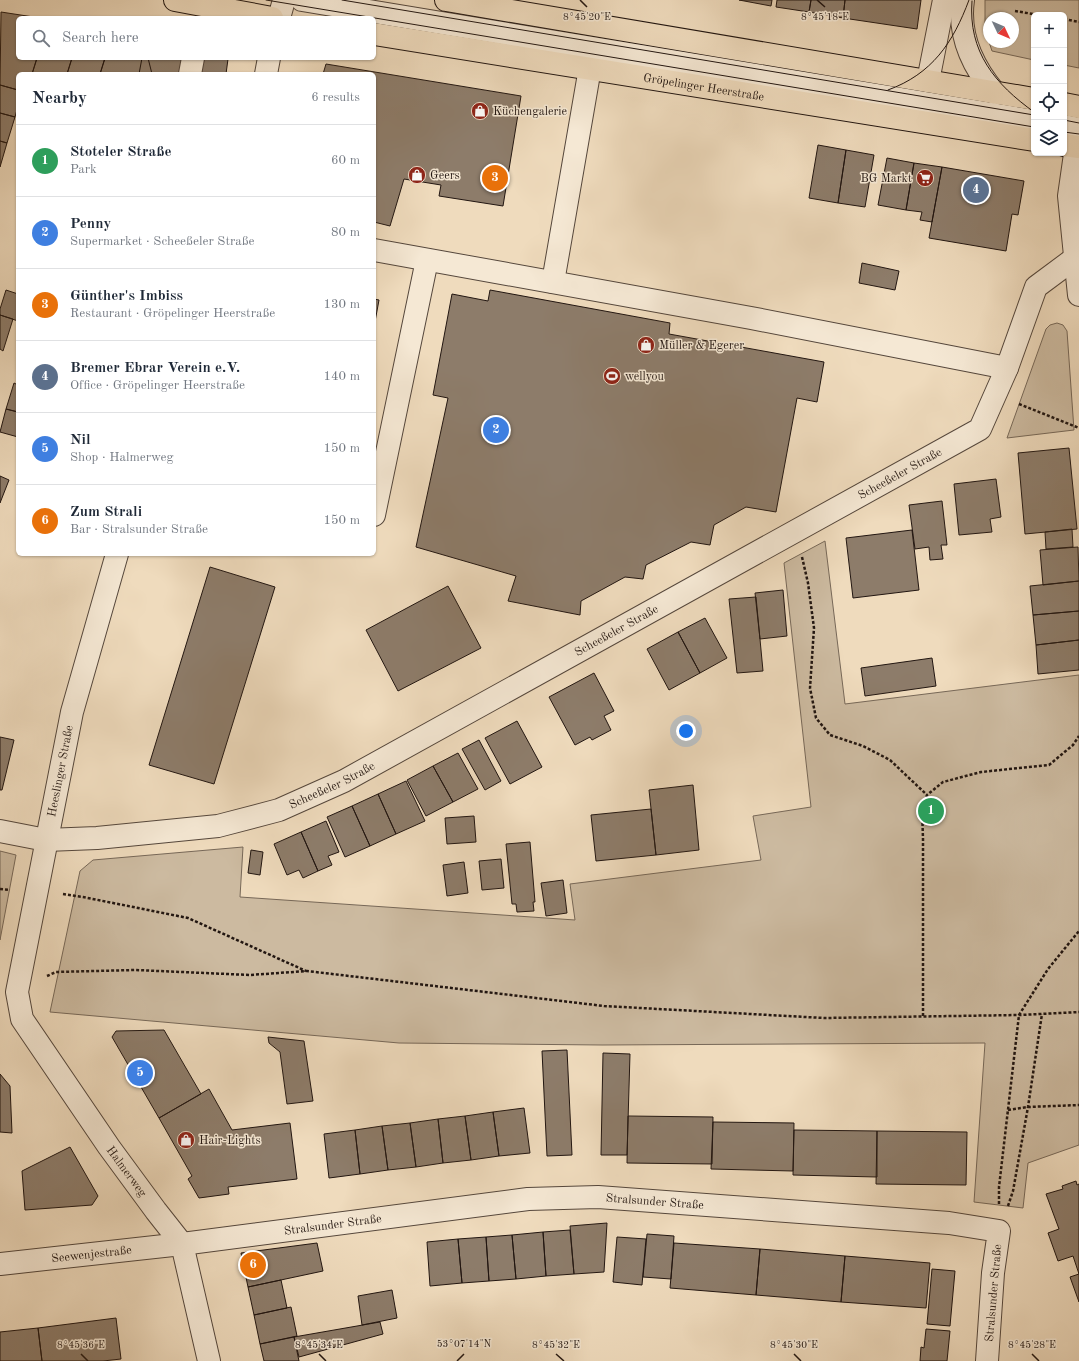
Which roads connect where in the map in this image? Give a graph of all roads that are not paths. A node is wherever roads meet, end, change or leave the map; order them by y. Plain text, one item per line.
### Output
1 (175, 0) edge
2 (284, 0) edge
3 (302, 0) edge
4 (446, 0) edge
5 (944, 0) edge
6 (963, 0) edge
7 (489, 4) edge
8 (201, 12) edge
9 (248, 16) edge
10 (280, 16) edge
11 (376, 34) edge
12 (193, 60) edge
13 (270, 60) edge
14 (590, 68) junction
15 (190, 72) edge
16 (266, 72) edge
17 (928, 81) junction
18 (995, 93) junction
19 (1031, 99) edge
20 (1067, 105) edge
21 (1079, 107) edge
22 (1031, 126) edge
23 (1031, 127) edge
24 (1067, 130) edge
25 (1075, 142) edge
26 (376, 250) edge
27 (1075, 258) junction
28 (427, 260) junction
29 (553, 282) junction
30 (1079, 295) edge
31 (1007, 368) junction
32 (376, 504) edge
33 (116, 556) edge
34 (0, 831) edge
35 (46, 840) junction
36 (17, 992) joint
37 (182, 1244) junction
38 (0, 1264) edge
39 (209, 1361) edge
40 (987, 1361) edge

1 - 8 main road
2 - 10 street
3 - 22 street
4 - 7 main road
5 - 17 street
6 - 18 street
7 - 17 main road
8 - 9 main road
11 - 14 main road, Gröpelinger Heerstraße
12 - 15 street
13 - 16 street
14 - 23 main road, Gröpelinger Heerstraße
14 - 29 street
17 - 18 main road
18 - 19 main road
20 - 21 main road
24 - 25 street
25 - 27 street
26 - 28 street
27 - 30 street
27 - 31 street, Scheeßeler Straße
28 - 29 street
28 - 32 street
29 - 31 street
31 - 35 street, Scheeßeler Straße
33 - 35 street, Heeslinger Straße
34 - 35 street, Scheeßeler Straße
35 - 36 street, Heeslinger Straße
36 - 37 street, Halmerweg
37 - 38 street, Seewenjestraße
37 - 39 street, Halmerweg
37 - 40 street, Stralsunder Straße

